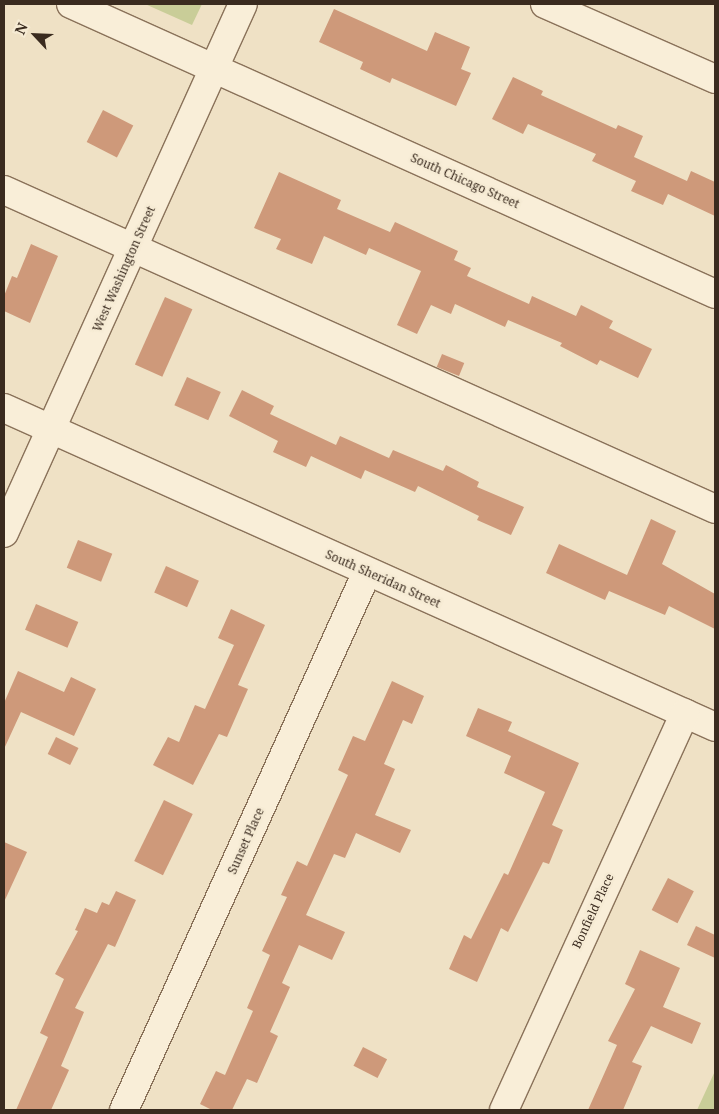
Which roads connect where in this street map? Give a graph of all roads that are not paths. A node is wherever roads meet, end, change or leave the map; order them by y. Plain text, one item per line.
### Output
1 (71, 4) edge
2 (243, 4) edge
3 (544, 4) edge
4 (214, 67) junction
5 (715, 79) edge
6 (4, 190) edge
7 (134, 249) junction
8 (715, 294) edge
9 (4, 408) edge
10 (52, 430) junction
11 (715, 509) edge
12 (4, 533) edge
13 (367, 572) junction
14 (685, 713) junction
15 (715, 726) edge
16 (124, 1110) edge
17 (504, 1110) edge

1 - 4 street, South Chicago Street
2 - 4 street, West Washington Street
3 - 5 street
4 - 7 street, West Washington Street
4 - 8 street, South Chicago Street
6 - 7 street
7 - 10 street, West Washington Street
7 - 11 street
9 - 10 street, South Sheridan Street
10 - 12 street, West Washington Street
10 - 13 street, South Sheridan Street
13 - 14 street, South Sheridan Street
13 - 16 street, Sunset Place
14 - 15 street, South Sheridan Street
14 - 17 street, Bonfield Place

